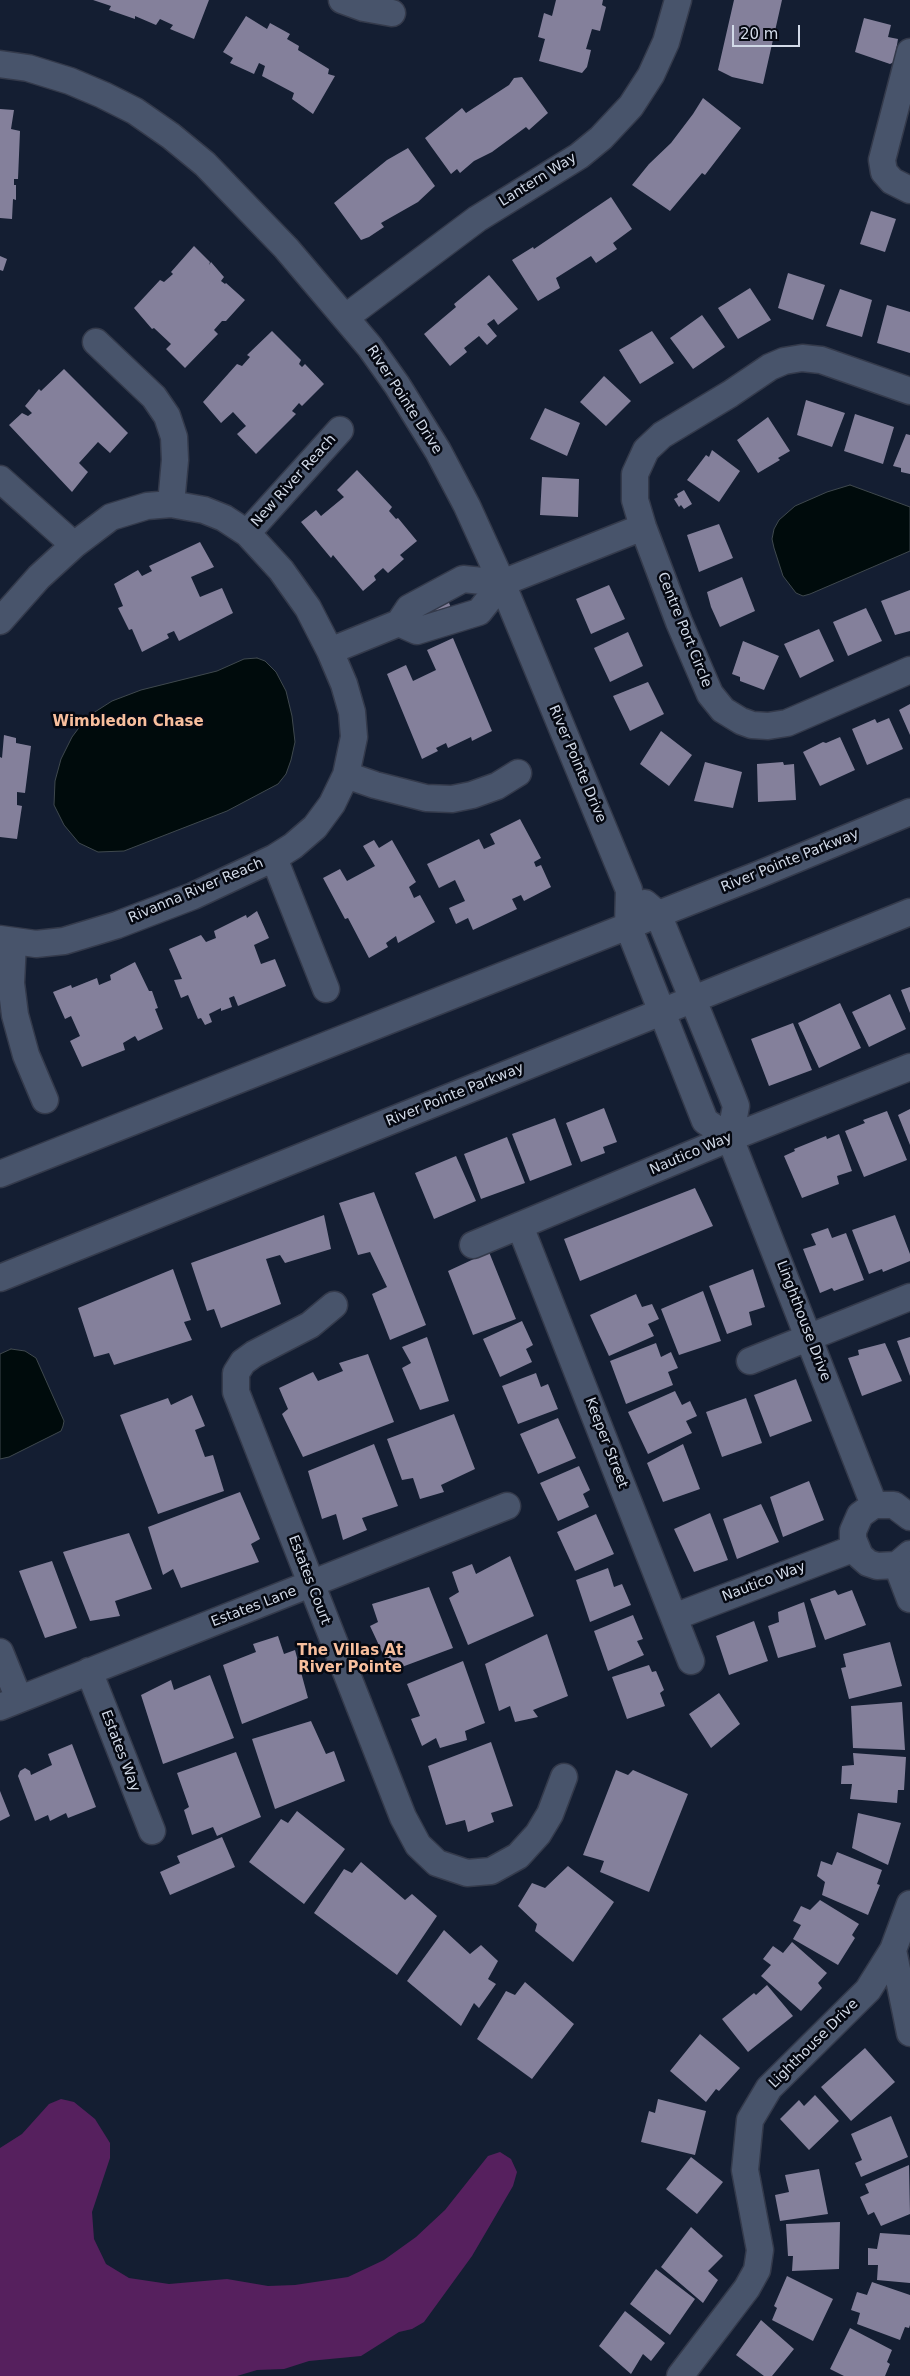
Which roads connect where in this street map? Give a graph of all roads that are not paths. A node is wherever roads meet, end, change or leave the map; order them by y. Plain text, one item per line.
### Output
1 (342, 0) edge
2 (678, 0) edge
3 (392, 13) dead end
4 (910, 52) edge
5 (0, 64) edge
6 (910, 190) edge
7 (346, 317) junction
8 (96, 342) dead end
9 (910, 390) edge
10 (340, 430) dead end
11 (0, 479) edge
12 (172, 504) junction
13 (643, 527) junction
14 (247, 533) junction
15 (74, 545) junction
16 (502, 583) junction
17 (0, 621) edge
18 (399, 623) junction
19 (330, 651) junction
20 (910, 670) edge
21 (518, 773) dead end
22 (346, 775) junction
23 (910, 812) edge
24 (274, 858) junction
25 (629, 890) junction
26 (910, 912) edge
27 (658, 914) junction
28 (628, 926) junction
29 (6, 941) edge
30 (326, 989) dead end
31 (694, 1000) junction
32 (662, 1012) junction
33 (910, 1067) edge
34 (45, 1100) dead end
35 (730, 1138) junction
36 (0, 1174) edge
37 (520, 1226) junction
38 (473, 1245) dead end
39 (0, 1278) edge
40 (910, 1297) edge
41 (334, 1305) dead end
42 (809, 1337) junction
43 (750, 1360) dead end
44 (507, 1506) dead end
45 (874, 1506) junction
46 (910, 1517) edge
47 (855, 1548) junction
48 (903, 1559) edge
49 (311, 1586) junction
50 (910, 1599) edge
51 (674, 1617) junction
52 (0, 1652) edge
53 (691, 1661) dead end
54 (89, 1671) junction
55 (10, 1703) edge
56 (564, 1777) dead end
57 (152, 1831) dead end
58 (910, 1904) edge
59 (893, 1950) junction
60 (910, 2033) edge
61 (680, 2376) edge

1 - 3 street
2 - 7 street, Lantern Way
4 - 6 street
5 - 7 street, River Pointe Drive
7 - 16 street, River Pointe Drive
8 - 12 street
9 - 13 street, Centre Port Circle
10 - 14 street, New River Reach
11 - 15 street
12 - 14 street, Rivanna River Reach
12 - 15 street, Rivanna River Reach
13 - 16 street
13 - 20 street, Centre Port Circle
14 - 19 street, Rivanna River Reach
15 - 17 street, Rivanna River Reach
16 - 18 street
16 - 18 street
16 - 25 street, River Pointe Drive
18 - 19 street
19 - 22 street, Rivanna River Reach
21 - 22 street
22 - 24 street, Rivanna River Reach
23 - 27 street, River Pointe Parkway
24 - 29 street, Rivanna River Reach
24 - 30 street
25 - 27 street, River Pointe Drive
25 - 28 street, River Pointe Drive
26 - 31 street, River Pointe Parkway
27 - 28 street, River Pointe Parkway
27 - 31 street, River Pointe Drive
28 - 32 street
28 - 36 street, River Pointe Parkway
29 - 34 street
31 - 32 street, River Pointe Parkway
31 - 35 street
32 - 35 street
32 - 39 street, River Pointe Parkway
33 - 35 street, Nautico Way
35 - 37 street, Nautico Way
35 - 42 street, Linghthouse Drive
37 - 38 street, Nautico Way
37 - 51 street, Keeper Street
40 - 42 street
41 - 49 street, Estates Court
42 - 43 street
42 - 45 street, Linghthouse Drive
44 - 49 street, Estates Lane
45 - 46 street
45 - 47 street
47 - 48 street
47 - 51 street, Nautico Way
48 - 50 street
49 - 54 street, Estates Lane
49 - 56 street, Estates Court
51 - 53 street, Keeper Street
52 - 55 street
54 - 55 street, Estates Lane
54 - 57 street, Estates Way
58 - 59 street, Lighthouse Drive
59 - 60 street
59 - 61 street, Lighthouse Drive

